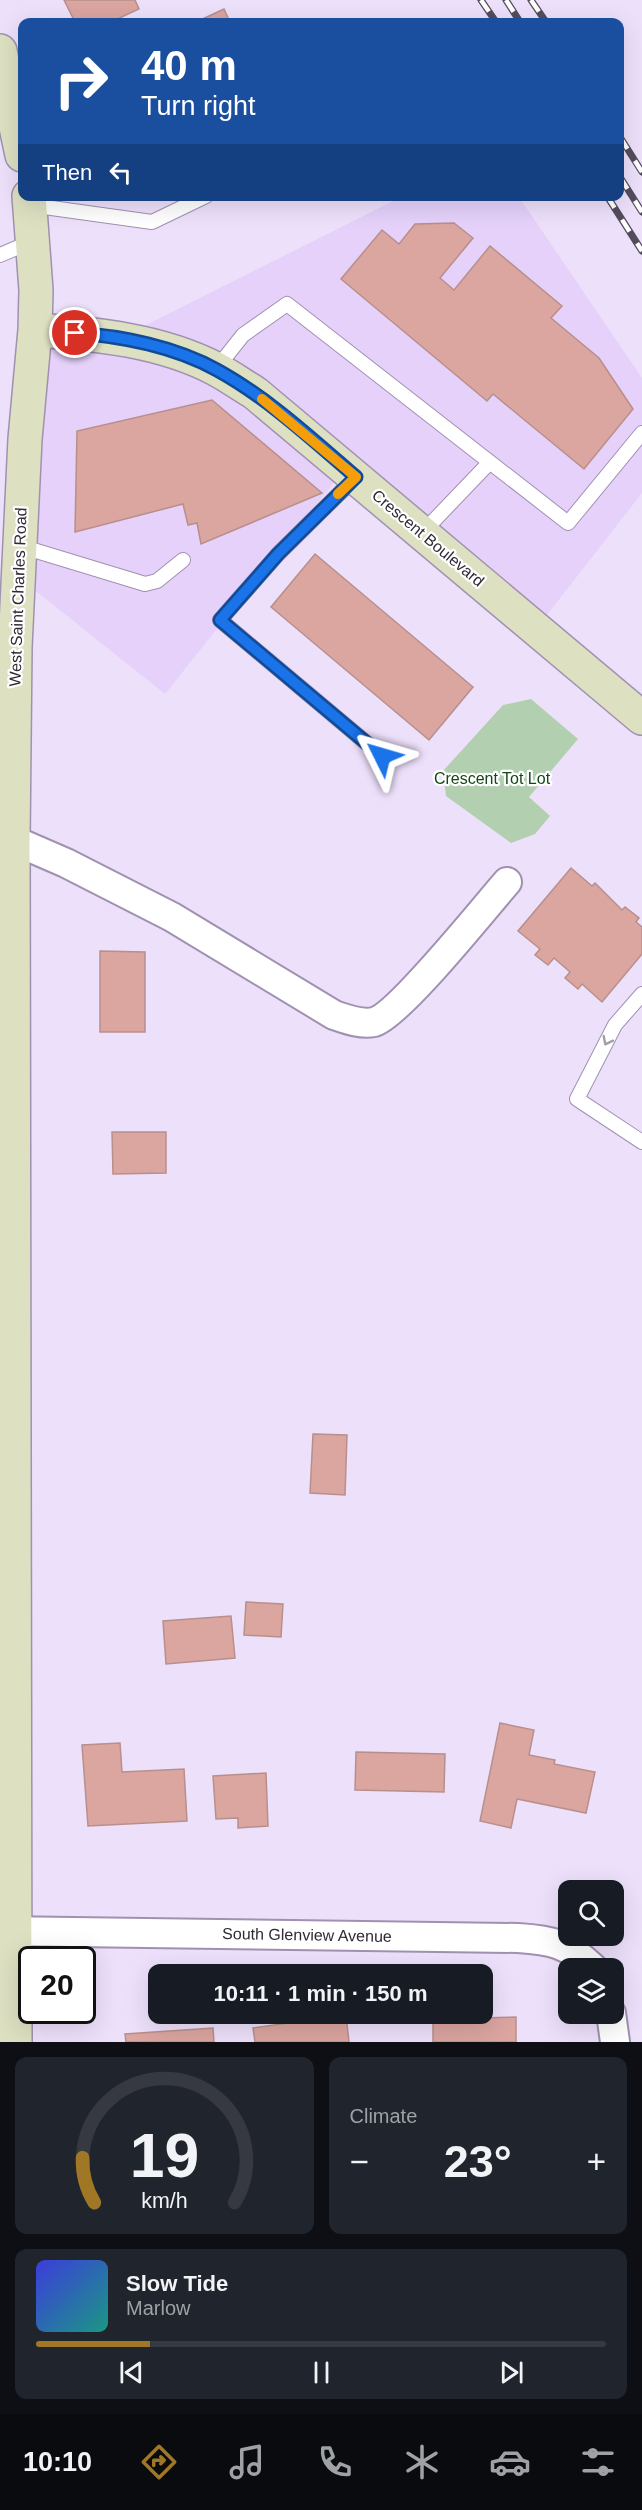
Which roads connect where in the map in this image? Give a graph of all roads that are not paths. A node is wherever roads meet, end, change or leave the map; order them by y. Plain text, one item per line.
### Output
1 (0, 51) edge
2 (18, 136) edge
3 (29, 201) edge
4 (196, 201) edge
5 (33, 241) junction
6 (0, 255) edge
7 (35, 330) junction
8 (216, 369) junction
9 (642, 432) edge
10 (490, 462) junction
11 (356, 477) junction
12 (422, 533) junction
13 (20, 546) junction
14 (183, 560) dead end
15 (8, 649) edge
16 (642, 718) edge
17 (382, 756) dead end
18 (13, 840) junction
19 (507, 882) dead end
20 (642, 994) edge
21 (642, 1142) edge
22 (6, 1931) edge
23 (583, 1958) edge
24 (613, 2024) edge
25 (15, 2042) edge
26 (615, 2042) edge

1 - 2 main road
3 - 4 lane
3 - 5 main road, West Saint Charles Road
5 - 6 lane
5 - 7 main road, West Saint Charles Road
7 - 8 main road, Crescent Boulevard
7 - 13 main road, West Saint Charles Road
8 - 10 lane
8 - 11 main road, Crescent Boulevard
9 - 10 lane
10 - 12 lane
11 - 12 main road, Crescent Boulevard
11 - 17 lane
12 - 16 main road, Crescent Boulevard
13 - 14 lane
13 - 15 main road, West Saint Charles Road
15 - 18 main road, West Saint Charles Road
18 - 19 street
18 - 22 main road, West Saint Charles Road
20 -> 21 lane
22 - 23 street, South Glenview Avenue
22 - 25 main road, West Saint Charles Road
24 - 26 street

